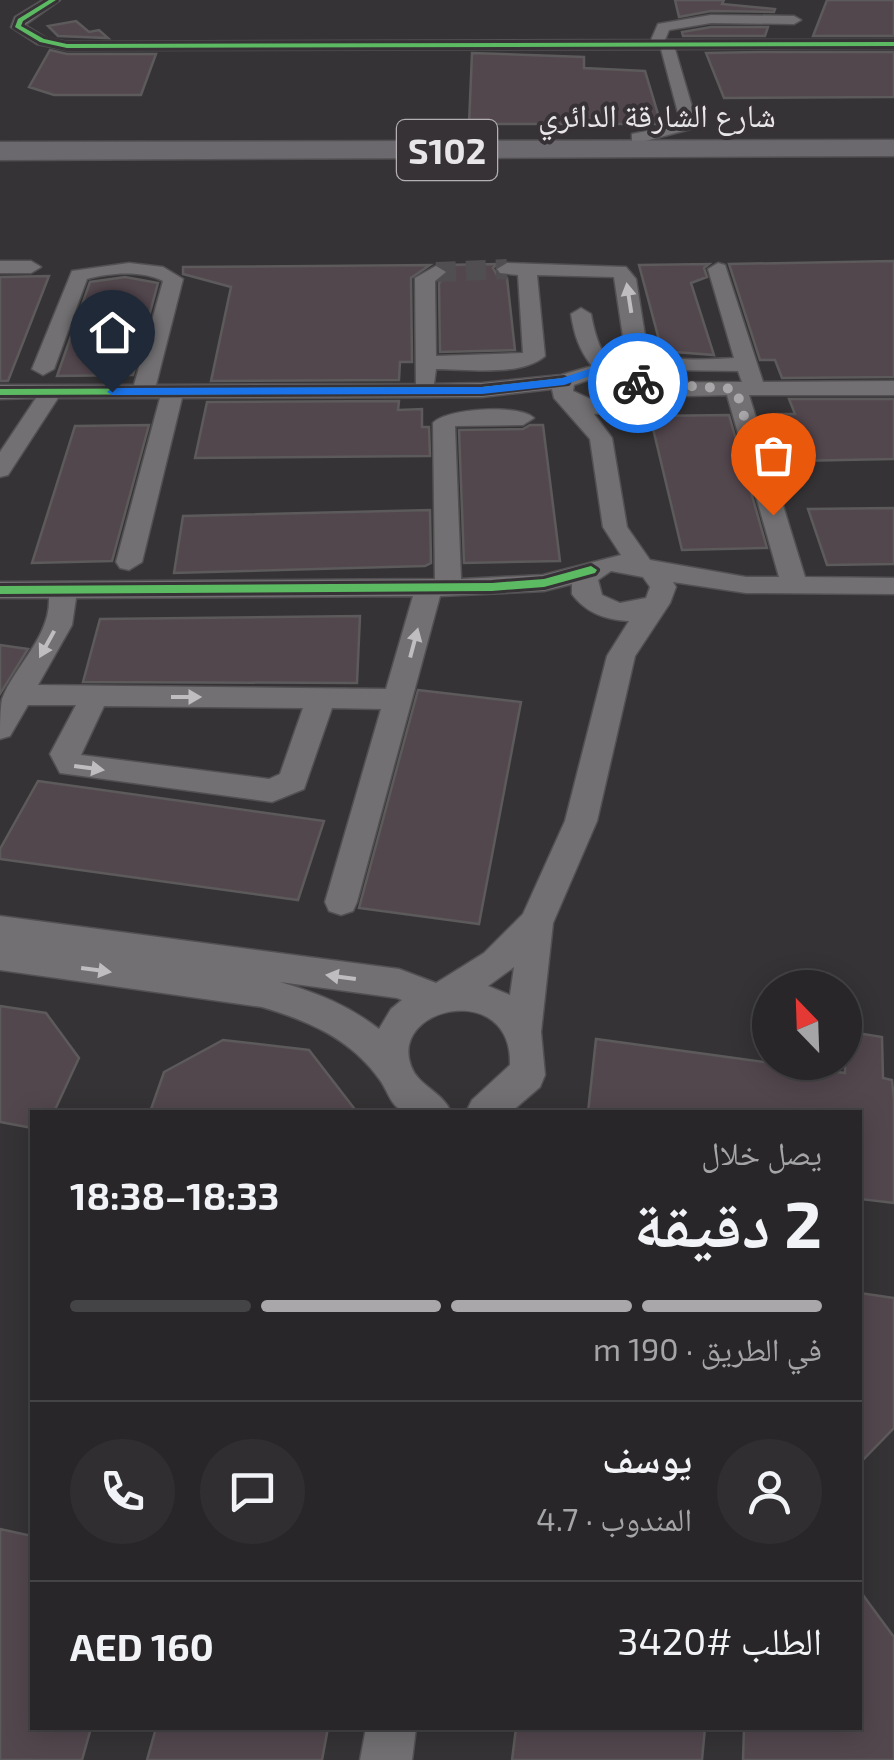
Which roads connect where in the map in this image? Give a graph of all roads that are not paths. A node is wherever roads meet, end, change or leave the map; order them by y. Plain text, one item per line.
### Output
1 (53, 0) edge
2 (801, 0) edge
3 (794, 20) junction
4 (797, 44) junction
5 (894, 44) edge
6 (662, 45) junction
7 (894, 137) edge
8 (638, 138) junction
9 (0, 139) edge
10 (894, 148) edge
11 (490, 150) junction
12 (0, 151) edge
13 (0, 161) edge
14 (0, 267) edge
15 (31, 267) dead end
16 (718, 269) dead end
17 (436, 272) dead end
18 (581, 314) dead end
19 (585, 342) junction
20 (425, 363) junction
21 (747, 364) junction
22 (44, 384) junction
23 (894, 388) edge
24 (745, 389) junction
25 (425, 390) junction
26 (569, 390) junction
27 (617, 390) junction
28 (142, 391) junction
29 (173, 391) junction
30 (0, 392) edge
31 (524, 418) dead end
32 (601, 438) junction
33 (0, 470) edge
34 (615, 527) junction
35 (129, 562) dead end
36 (646, 568) junction
37 (594, 569) junction
38 (746, 585) junction
39 (794, 585) junction
40 (894, 586) edge
41 (439, 587) junction
42 (492, 587) junction
43 (0, 590) edge
44 (62, 590) junction
45 (594, 603) junction
46 (654, 605) junction
47 (616, 674) junction
48 (18, 696) junction
49 (95, 696) junction
50 (322, 698) junction
51 (398, 699) junction
52 (0, 729) edge
53 (342, 902) dead end
54 (536, 923) junction
55 (0, 930) edge
56 (0, 956) edge
57 (440, 997) junction
58 (524, 1031) junction
59 (412, 1097) edge
60 (496, 1108) edge
61 (391, 1730) edge
62 (386, 1760) edge

1 - 6 street
2 - 3 street
3 - 4 street
3 - 6 street
4 - 5 street
4 - 6 street
6 - 8 street
7 - 8 highway, شارع الشارقة الدائري / S102
8 - 9 highway, شارع الشارقة الدائري / S102
10 - 11 highway, شارع الشارقة الدائري / S102
11 - 12 highway, شارع الشارقة الدائري / S102
11 - 13 highway
14 - 15 street
16 - 21 street
17 - 20 street
18 - 19 street
19 - 26 street
19 - 27 street
21 -> 20 street
20 - 25 street
21 - 24 street
22 - 28 street
22 - 28 street
22 - 30 street
22 - 33 street
23 - 24 street
24 - 27 street
24 - 39 street
25 - 26 street
25 - 29 street
26 - 27 street
26 - 27 street
26 - 32 street
27 - 32 street
28 - 29 street
29 - 35 street
31 - 41 street
32 - 34 street
34 - 36 street
34 - 37 street
36 - 37 street
36 - 38 street
36 - 46 street
37 - 42 street
37 - 45 street
38 - 39 street
38 - 46 street
39 - 40 street
41 - 42 street
41 - 44 street
51 -> 41 street
42 - 45 street
43 - 44 street
44 -> 48 street
45 - 46 street
45 - 47 street
46 - 47 street
47 - 54 street
48 - 49 street
48 - 52 street
49 -> 50 street
49 -> 50 street
50 - 51 street
51 - 53 street
54 - 57 street
54 - 58 street
57 -> 55 street
56 -> 59 street
57 - 58 street
57 - 59 street
58 - 60 street
61 - 62 street

